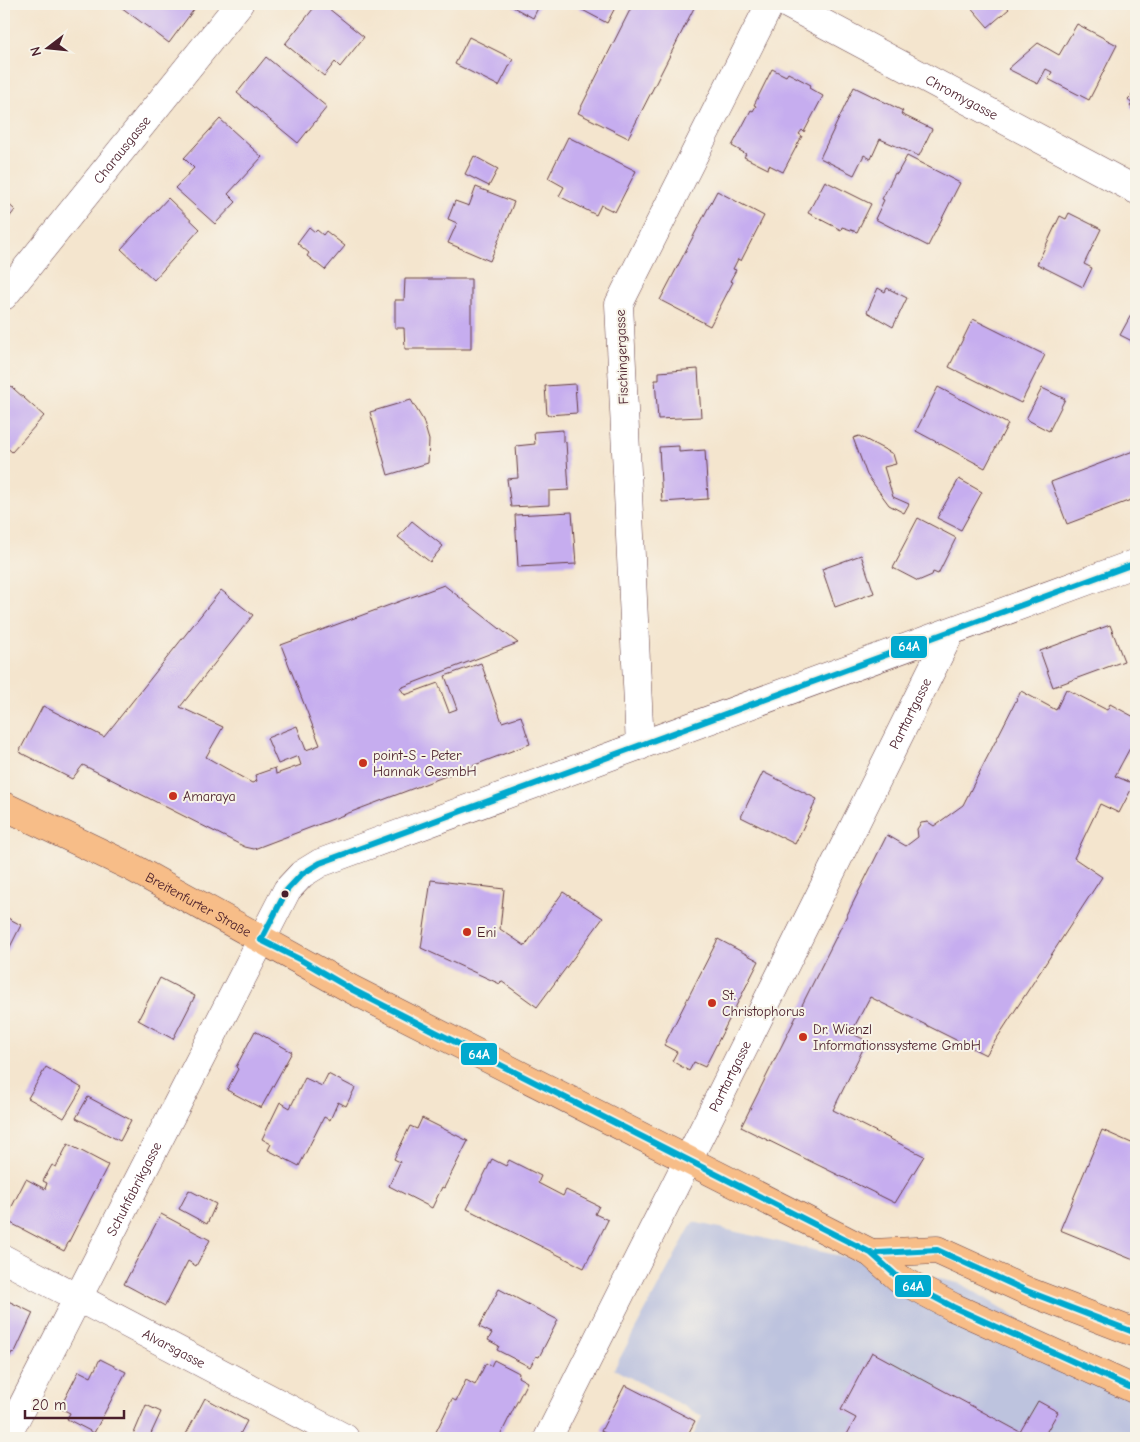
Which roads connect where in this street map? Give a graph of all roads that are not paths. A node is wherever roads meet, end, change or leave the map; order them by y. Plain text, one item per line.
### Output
1 (239, 4) edge
2 (770, 4) edge
3 (786, 4) edge
4 (1136, 190) edge
5 (4, 296) edge
6 (1136, 563) edge
7 (950, 633) junction
8 (640, 746) junction
9 (4, 806) edge
10 (262, 940) junction
11 (688, 1160) junction
12 (871, 1253) junction
13 (4, 1259) edge
14 (77, 1298) junction
15 (1136, 1333) edge
16 (1136, 1390) edge
17 (6, 1438) edge
18 (345, 1438) edge
19 (548, 1438) edge

1 - 5 street, Charausgasse
2 - 8 street, Fischingergasse
3 - 4 street, Chromygasse
6 - 7 street, Schuhfabrikgasse
7 - 8 street, Schuhfabrikgasse
7 - 11 street, Parttartgasse
8 - 10 street, Schuhfabrikgasse
9 - 10 main road, Breitenfurter Straße
10 - 11 main road, Breitenfurter Straße
10 - 14 street, Schuhfabrikgasse
11 - 12 main road, Breitenfurter Straße
11 - 19 street, Parttartgasse
12 - 15 main road, Breitenfurter Straße
12 - 16 main road, Breitenfurter Straße
13 - 14 street, Alvarsgasse
14 - 17 street, Schuhfabrikgasse
14 - 18 street, Alvarsgasse

